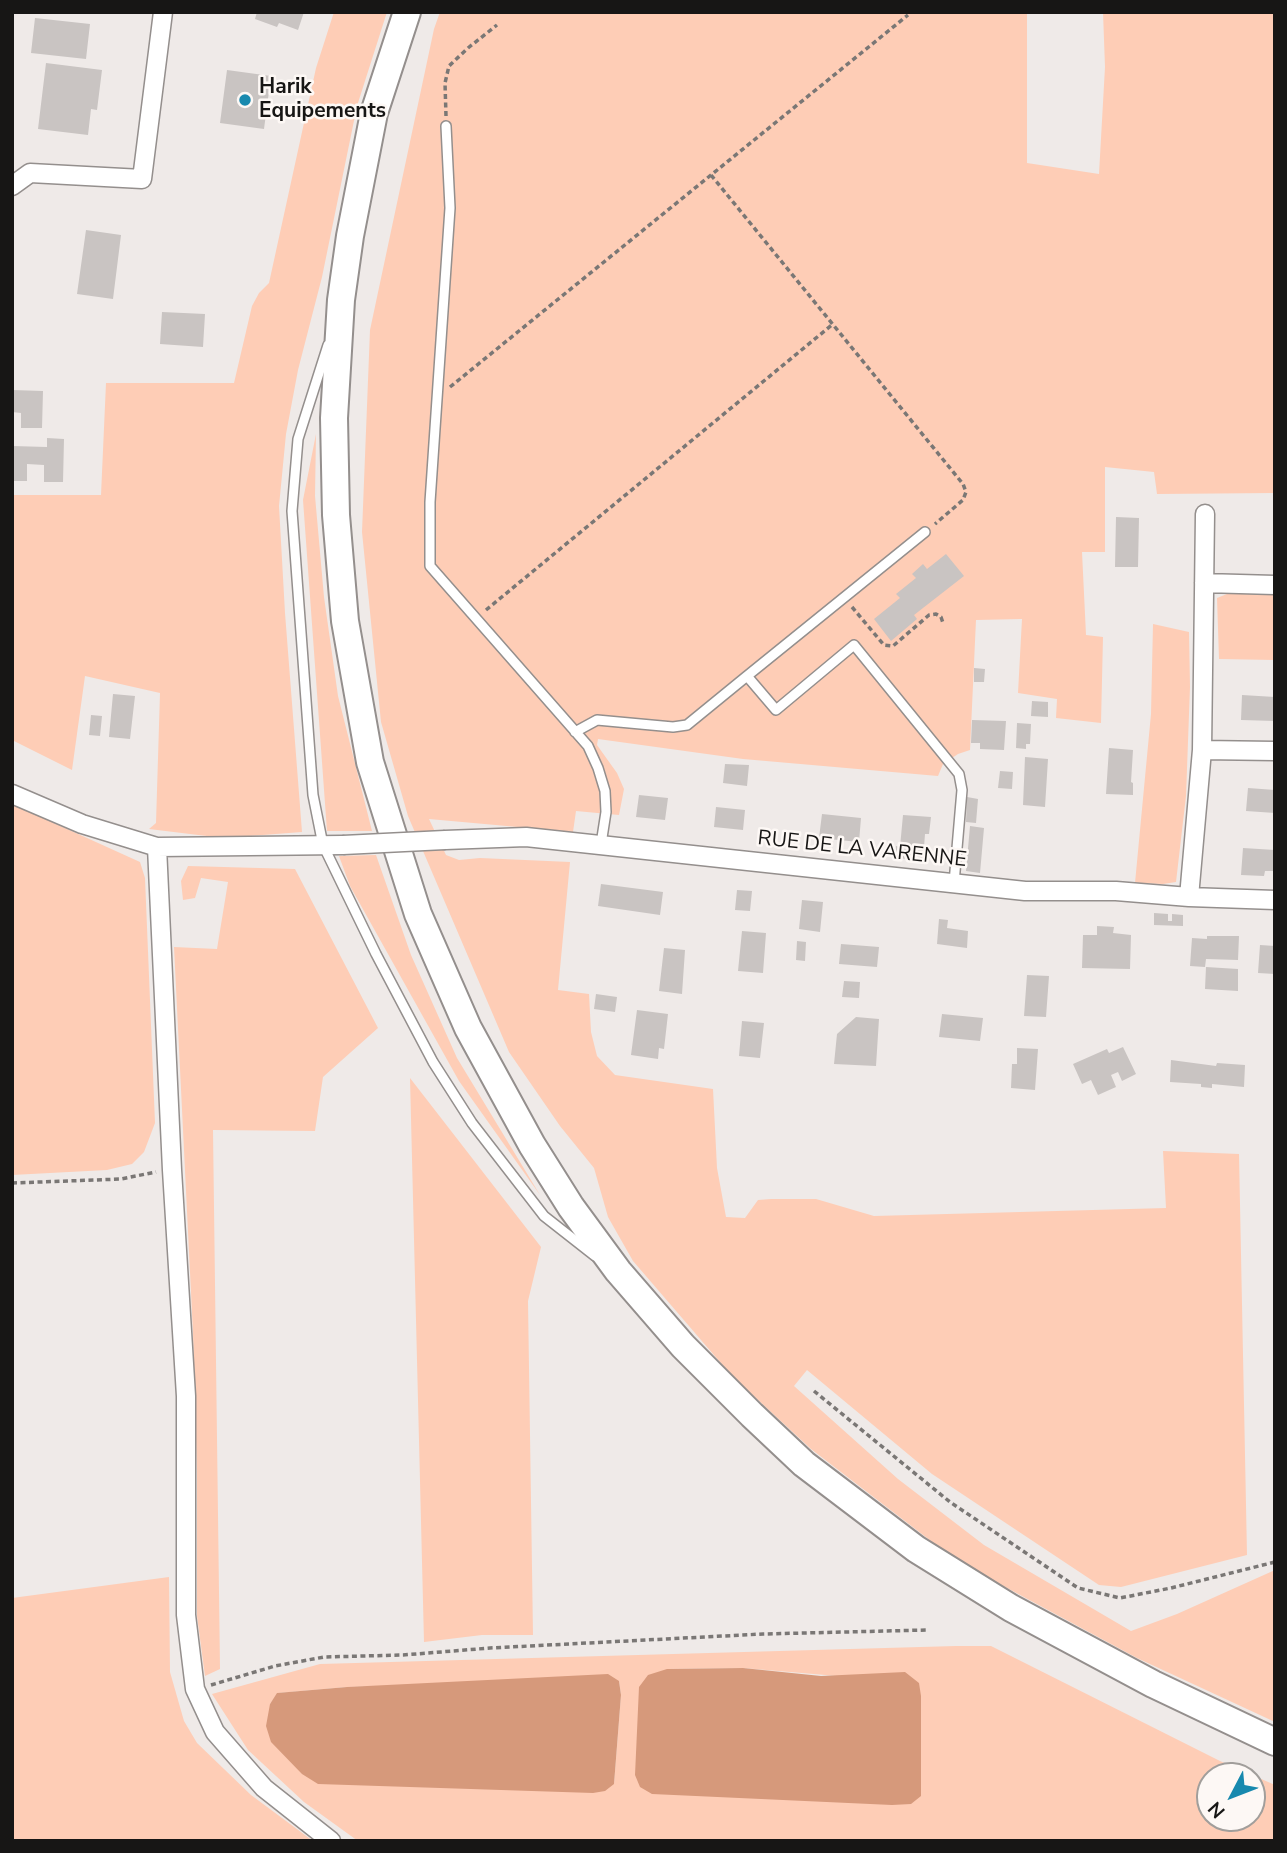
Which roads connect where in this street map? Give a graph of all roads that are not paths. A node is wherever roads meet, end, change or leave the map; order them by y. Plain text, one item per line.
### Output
1 (163, 12) edge
2 (407, 12) edge
3 (446, 126) road end
4 (12, 186) edge
5 (341, 300) junction
6 (1205, 514) dead end
7 (925, 532) road end
8 (1204, 583) junction
9 (1275, 585) edge
10 (747, 676) junction
11 (575, 732) junction
12 (1202, 750) junction
13 (1275, 751) edge
14 (12, 794) edge
15 (601, 844) junction
16 (323, 845) junction
17 (157, 848) junction
18 (954, 883) junction
19 (1189, 897) junction
20 (1275, 900) edge
21 (618, 1271) junction
22 (1275, 1742) edge
23 (331, 1841) edge

1 - 4 street
2 - 5 main road
3 - 11 lane
5 - 16 lane
5 - 21 main road
6 - 8 street
7 - 10 lane
8 - 9 street
8 - 12 street
10 - 11 lane
10 - 18 lane
11 - 15 lane
12 - 13 street
12 - 19 street
14 - 17 street
15 - 16 street, RUE DE LA VARENNE, bridge
15 - 18 street, RUE DE LA VARENNE
16 - 17 street
16 - 21 lane
17 - 23 street
18 - 19 street, RUE DE LA VARENNE
19 - 20 street, RUE DE LA VARENNE
21 - 22 main road

